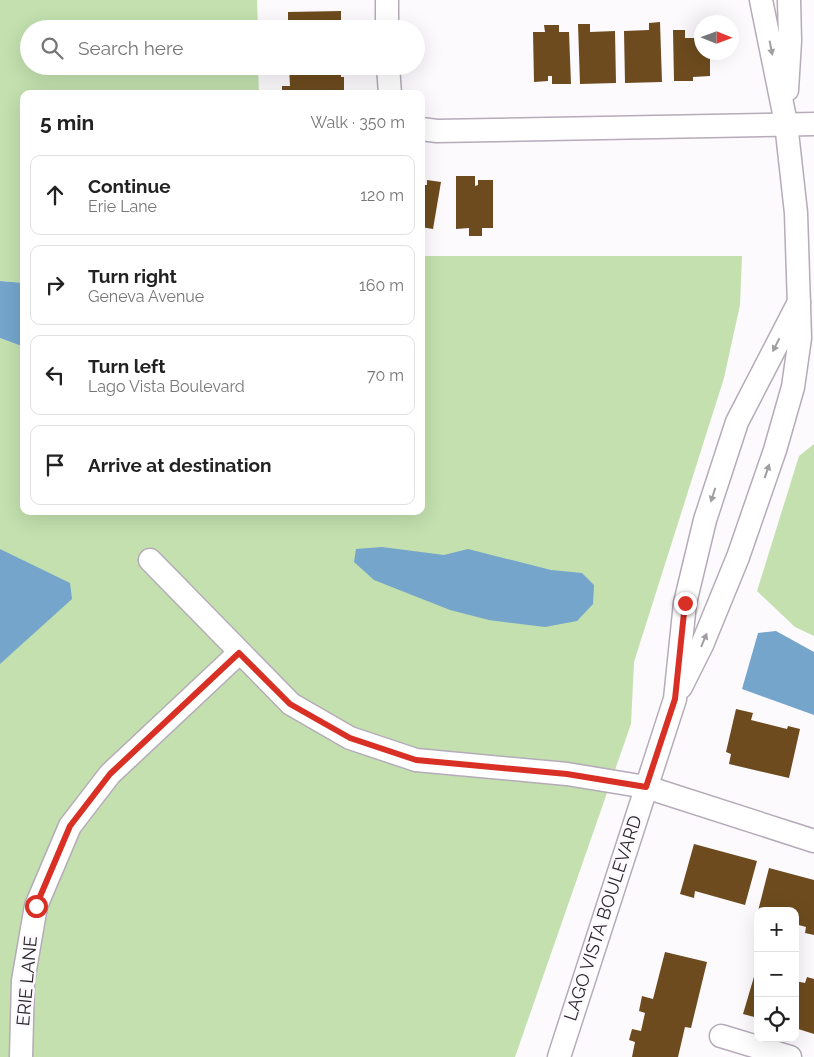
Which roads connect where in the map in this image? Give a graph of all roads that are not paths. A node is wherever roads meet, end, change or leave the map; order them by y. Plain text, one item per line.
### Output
1 (387, 0) edge
2 (761, 0) edge
3 (789, 0) edge
4 (387, 20) edge
5 (389, 75) edge
6 (390, 90) edge
7 (786, 123) junction
8 (814, 124) edge
9 (425, 128) edge
10 (799, 302) junction
11 (150, 560) dead end
12 (239, 653) junction
13 (675, 699) junction
14 (646, 787) junction
15 (814, 841) edge
16 (721, 1036) dead end
17 (21, 1057) edge
18 (558, 1057) edge
19 (790, 1057) edge

1 - 4 street
2 -> 7 street, LAGO VISTA BOULEVARD
3 - 7 street
5 - 6 street
7 - 8 street
7 - 9 street
7 - 10 street, LAGO VISTA BOULEVARD
13 -> 10 street
10 -> 13 street, LAGO VISTA BOULEVARD
11 - 12 street
12 - 14 street
12 - 17 street, ERIE LANE
13 - 14 street, LAGO VISTA BOULEVARD
14 - 15 street
14 - 18 street, LAGO VISTA BOULEVARD
16 - 19 street

